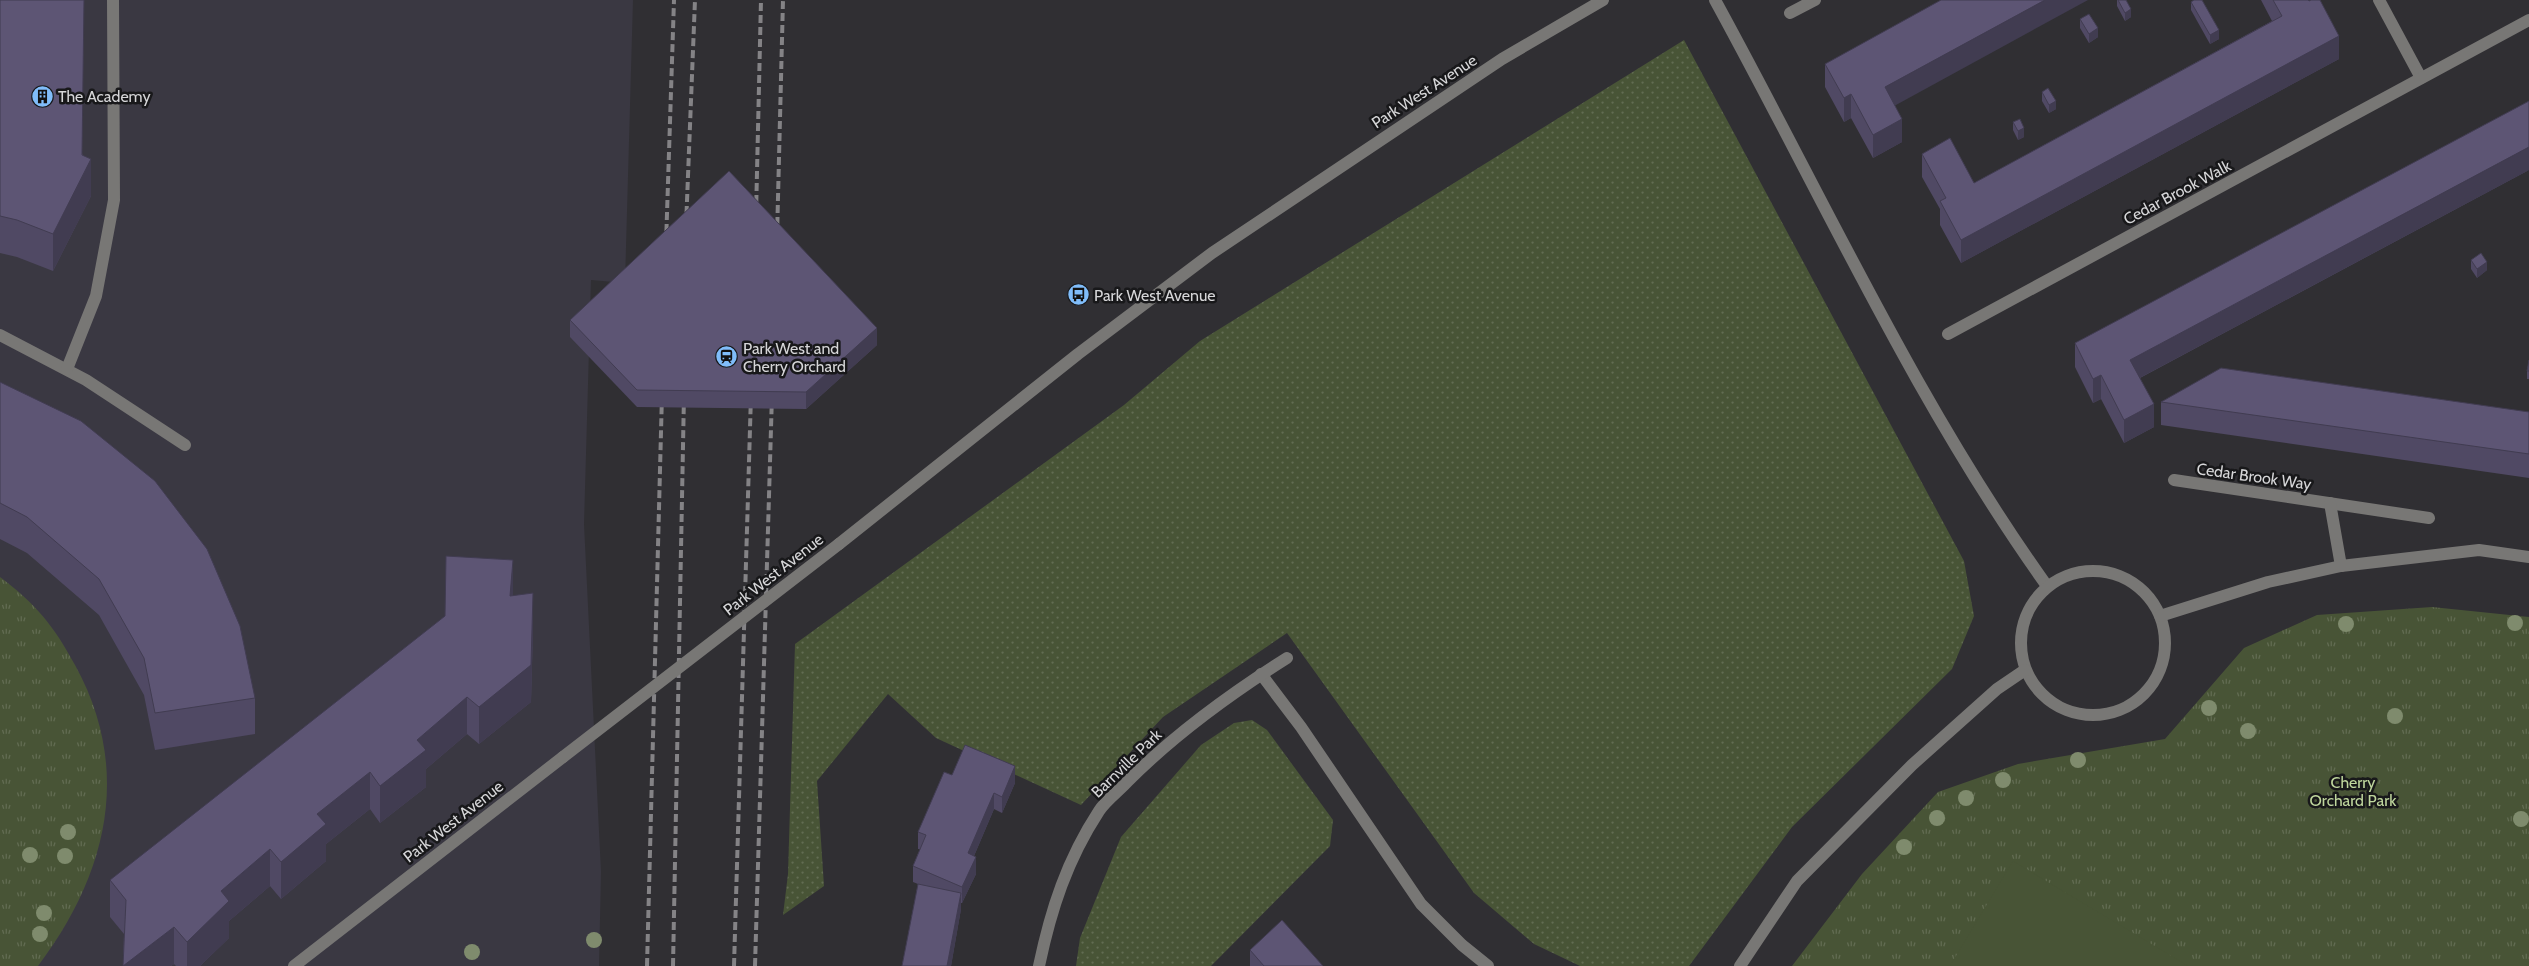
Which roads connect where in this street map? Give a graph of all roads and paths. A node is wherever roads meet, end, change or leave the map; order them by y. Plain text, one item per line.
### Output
1 (113, 0) edge
2 (1603, 0) edge
3 (1716, 0) edge
4 (1815, 0) edge
5 (2379, 0) edge
6 (1790, 13) dead end
7 (2529, 20) edge
8 (2422, 78) junction
9 (1948, 334) dead end
10 (0, 335) edge
11 (67, 369) junction
12 (184, 445) dead end
13 (2174, 480) dead end
14 (2330, 503) junction
15 (2429, 518) dead end
16 (2529, 557) edge
17 (2341, 566) junction
18 (2047, 586) junction
19 (2160, 616) junction
20 (1286, 658) dead end
21 (2025, 670) junction
22 (1262, 674) junction
23 (294, 966) edge
24 (1039, 966) edge
25 (1488, 966) edge
26 (1740, 966) edge

1 - 11 street
2 - 23 street, Park West Avenue, bridge
3 - 18 street
4 - 6 street
5 - 8 street
7 - 8 street, Cedar Brook Walk
8 - 9 street, Cedar Brook Walk
10 - 11 street
11 - 12 street
13 - 14 street, Cedar Brook Way
14 - 15 street, Cedar Brook Way
14 - 17 street, Cedar Brook Way
16 - 17 street
17 - 19 street
18 - 19 street
18 - 21 street
19 - 21 street
20 - 22 street, Barnville Park
21 - 26 street
22 - 24 street, Barnville Park
22 - 25 street

